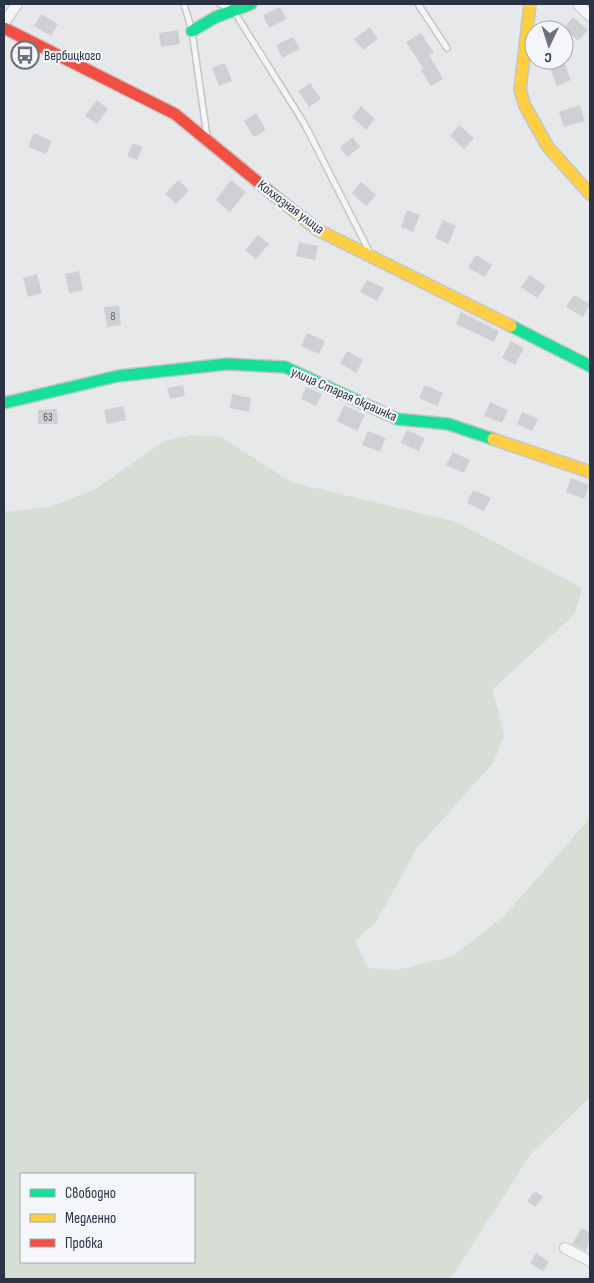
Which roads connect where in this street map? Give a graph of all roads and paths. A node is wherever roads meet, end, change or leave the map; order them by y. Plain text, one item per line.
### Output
1 (17, 4) edge
2 (184, 4) edge
3 (220, 4) edge
4 (251, 4) edge
5 (418, 4) edge
6 (530, 4) edge
7 (578, 4) edge
8 (234, 10) junction
9 (590, 16) edge
10 (4, 23) edge
11 (4, 28) edge
12 (192, 30) junction
13 (446, 48) dead end
14 (208, 141) junction
15 (590, 194) edge
16 (372, 256) junction
17 (590, 366) edge
18 (4, 403) edge
19 (590, 472) edge
20 (565, 1248) dead end
21 (590, 1261) edge

1 - 10 street
2 - 12 lane
3 - 8 lane
4 - 8 street
5 - 13 lane
6 - 15 street
7 - 9 street
8 - 12 street
8 - 16 lane
11 - 14 street, Колхозная улица
12 - 14 lane
14 - 16 street, Колхозная улица
16 - 17 street, Колхозная улица
18 - 19 street, улица Старая окраинка
20 - 21 street

